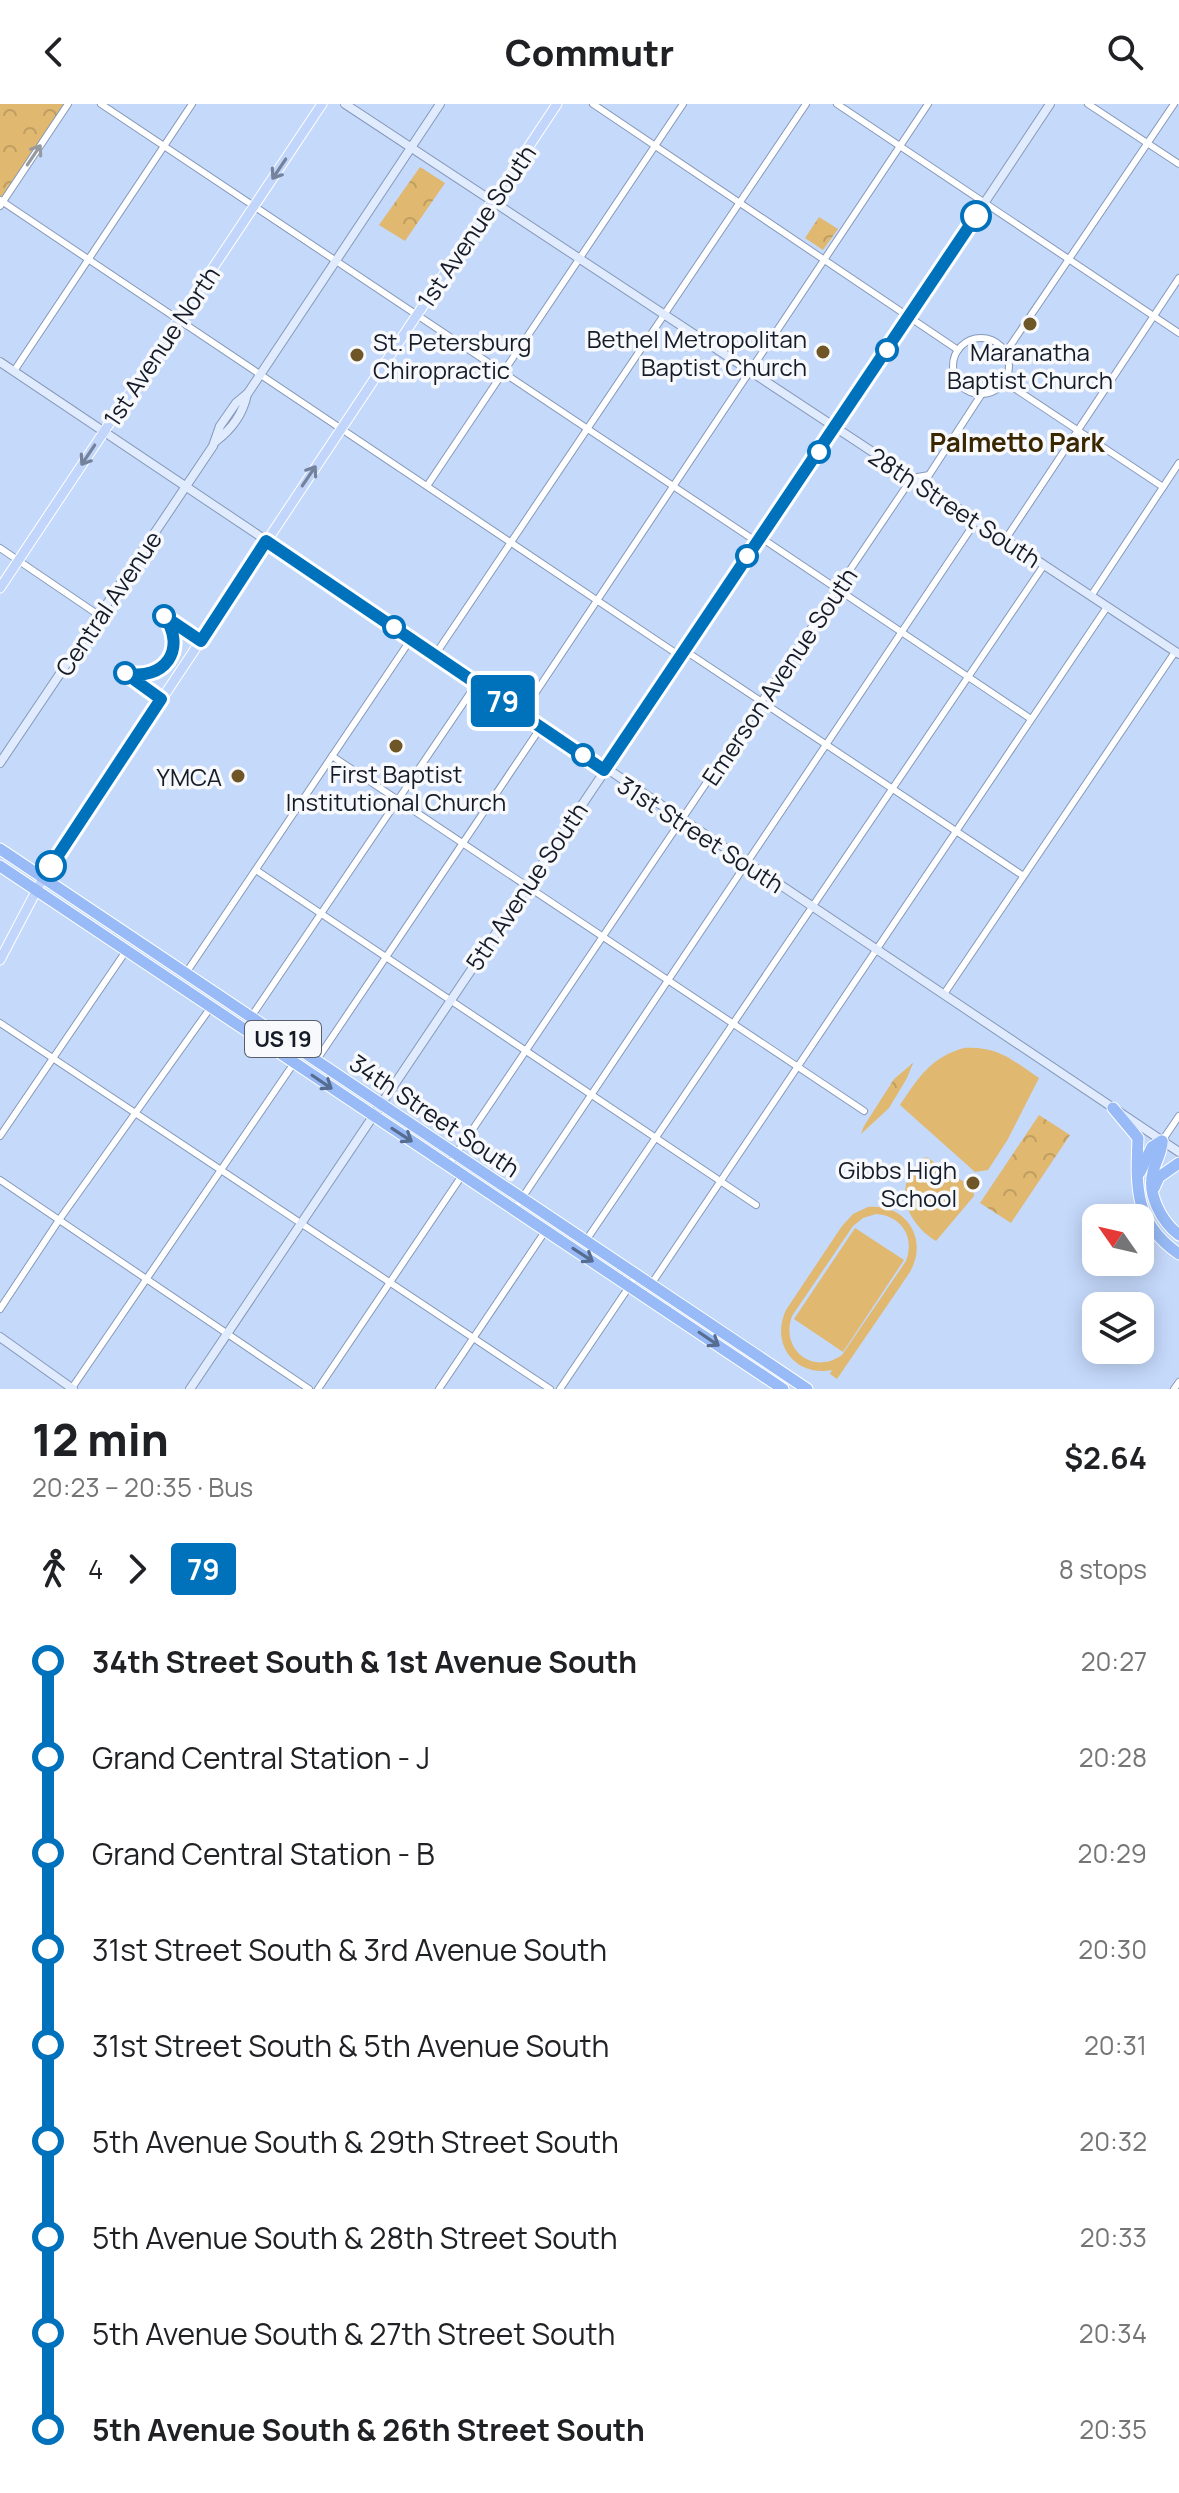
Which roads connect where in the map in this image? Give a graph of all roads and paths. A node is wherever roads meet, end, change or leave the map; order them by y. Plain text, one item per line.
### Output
1 (68, 104) edge
2 (101, 104) edge
3 (192, 104) edge
4 (322, 104) edge
5 (345, 104) edge
6 (440, 104) edge
7 (557, 104) edge
8 (593, 104) edge
9 (683, 104) edge
10 (806, 104) edge
11 (837, 104) edge
12 (928, 104) edge
13 (1050, 104) edge
14 (1088, 104) edge
15 (1174, 104) edge
16 (1147, 144) junction
17 (164, 146) junction
18 (654, 146) junction
19 (900, 146) junction
20 (411, 148) junction
21 (1179, 164) edge
22 (1, 202) edge
23 (492, 202) junction
24 (740, 203) junction
25 (985, 204) junction
26 (254, 207) junction
27 (578, 258) junction
28 (89, 259) junction
29 (824, 260) junction
30 (1069, 260) junction
31 (335, 262) junction
32 (1179, 278) edge
33 (416, 315) junction
34 (665, 316) junction
35 (909, 316) junction
36 (1154, 316) junction
37 (178, 320) junction
38 (1179, 333) edge
39 (958, 350) junction
40 (1006, 352) junction
41 (0, 362) edge
42 (14, 371) junction
43 (750, 371) junction
44 (502, 372) junction
45 (260, 374) junction
46 (1005, 382) junction
47 (981, 395) junction
48 (341, 428) junction
49 (835, 428) junction
50 (588, 430) junction
51 (1078, 430) junction
52 (104, 432) junction
53 (1179, 463) edge
54 (912, 478) junction
55 (427, 486) junction
56 (673, 486) junction
57 (185, 487) junction
58 (1163, 487) junction
59 (976, 521) junction
60 (758, 540) junction
61 (1005, 540) junction
62 (266, 541) junction
63 (512, 543) junction
64 (0, 548) edge
65 (18, 561) junction
66 (1044, 565) junction
67 (0, 588) edge
68 (837, 589) junction
69 (1091, 596) junction
70 (598, 599) junction
71 (1107, 607) junction
72 (100, 616) junction
73 (901, 632) junction
74 (411, 639) junction
75 (682, 653) junction
76 (1177, 653) edge
77 (435, 655) junction
78 (968, 677) junction
79 (477, 683) junction
80 (761, 703) junction
81 (521, 714) junction
82 (1031, 719) junction
83 (541, 727) junction
84 (826, 744) junction
85 (332, 756) junction
86 (0, 763) edge
87 (604, 770) junction
88 (893, 788) junction
89 (397, 800) junction
90 (681, 820) junction
91 (956, 831) junction
92 (462, 843) junction
93 (0, 849) edge
94 (746, 863) junction
95 (0, 866) edge
96 (256, 870) junction
97 (1022, 875) junction
98 (43, 878) junction
99 (526, 886) junction
100 (37, 891) junction
101 (812, 907) junction
102 (321, 913) junction
103 (77, 918) junction
104 (116, 927) junction
105 (603, 937) junction
106 (876, 949) junction
107 (130, 953) junction
108 (386, 957) junction
109 (0, 960) edge
110 (186, 973) junction
111 (668, 980) junction
112 (944, 994) junction
113 (450, 1000) junction
114 (211, 1007) junction
115 (251, 1017) junction
116 (0, 1023) edge
117 (733, 1024) junction
118 (264, 1026) junction
119 (526, 1051) junction
120 (53, 1058) junction
121 (316, 1061) junction
122 (294, 1063) junction
123 (798, 1066) junction
124 (591, 1094) junction
125 (380, 1105) junction
126 (1113, 1108) junction
127 (864, 1111) dead end
128 (135, 1113) junction
129 (373, 1116) junction
130 (1179, 1116) edge
131 (0, 1136) edge
132 (656, 1138) junction
133 (1162, 1141) junction
134 (1179, 1152) edge
135 (455, 1155) junction
136 (1179, 1163) edge
137 (470, 1164) junction
138 (448, 1166) junction
139 (221, 1170) junction
140 (462, 1175) junction
141 (0, 1180) edge
142 (720, 1181) junction
143 (1136, 1184) junction
144 (1154, 1188) junction
145 (521, 1199) junction
146 (756, 1205) dead end
147 (514, 1210) junction
148 (59, 1220) junction
149 (301, 1223) junction
150 (549, 1225) junction
151 (1179, 1235) edge
152 (585, 1242) junction
153 (1179, 1254) edge
154 (637, 1275) junction
155 (146, 1279) junction
156 (390, 1283) junction
157 (651, 1285) junction
158 (629, 1286) junction
159 (644, 1296) junction
160 (0, 1309) edge
161 (227, 1334) junction
162 (0, 1337) edge
163 (473, 1338) junction
164 (1179, 1382) edge
165 (769, 1384) edge
166 (805, 1387) edge
167 (72, 1388) edge
168 (190, 1389) edge
169 (309, 1389) edge
170 (318, 1389) edge
171 (439, 1389) edge
172 (550, 1389) edge
173 (560, 1389) edge
174 (783, 1389) edge
175 (1174, 1389) edge

22 -> 1 street
2 - 17 street
3 - 17 street
4 -> 26 main road, 1st Avenue North
5 - 20 street, 28th Street South
6 - 20 street, Central Avenue
7 - 23 main road, 1st Avenue South
8 - 18 street
9 - 18 street
10 - 24 street
11 - 19 street
12 - 19 street
13 - 25 street, 5th Avenue South
14 - 16 street
15 - 16 street
16 - 21 street
16 - 30 street
17 - 26 street
17 - 28 street
18 - 24 street
18 - 27 street
19 - 25 street
19 - 29 street
20 - 23 street, 28th Street South
20 - 31 street, Central Avenue
22 - 28 street
23 - 27 street, 28th Street South
23 - 33 main road, 1st Avenue South
24 - 29 street
24 - 34 street
25 - 30 street
25 - 35 street, 5th Avenue South
26 - 31 street
26 - 37 main road, 1st Avenue North
27 - 34 street, 28th Street South
27 - 44 street
28 - 37 street
28 - 42 street
29 - 35 street
29 - 43 street
30 - 36 street
30 - 40 street
31 - 33 street
31 - 45 street, Central Avenue
32 - 36 street
33 - 44 street
33 - 48 main road, 1st Avenue South
34 - 43 street, 28th Street South
34 - 50 street
35 - 39 street
35 - 49 street, 5th Avenue South
36 - 38 street
36 - 51 street
37 - 45 street
37 - 52 main road, 1st Avenue North
39 - 40 street
39 - 47 street
40 - 46 street
41 - 42 street, 31st Street South
42 - 52 street, 31st Street South
43 - 49 street, 28th Street South
43 - 56 street
44 - 50 street
44 - 55 street
45 - 48 street
45 - 57 street, Central Avenue
46 - 47 street
46 - 51 street
47 - 54 street, Emerson Avenue South
48 - 55 street
62 -> 48 main road, 1st Avenue South
49 - 54 street, 28th Street South
49 - 60 street, 5th Avenue South
50 - 56 street
50 - 63 street
51 - 58 street
51 - 61 street
52 - 57 street, 31st Street South
52 -> 65 main road, 1st Avenue North
53 - 58 street
54 - 59 street, 28th Street South
54 - 68 street, Emerson Avenue South
55 - 63 street
56 - 60 street
56 - 70 street
57 - 62 street, 31st Street South
57 - 72 street, Central Avenue
58 - 69 street
59 - 61 street, 28th Street South
59 - 73 street
60 - 68 street
60 - 75 street, 5th Avenue South
61 - 66 street, 28th Street South
62 - 74 street, 31st Street South
62 - 98 main road
63 - 70 street
63 - 77 street
64 - 65 street
65 - 67 main road, 1st Avenue North
65 - 72 street
66 - 69 street, 28th Street South
66 - 78 street
68 - 73 street
68 - 80 street, Emerson Avenue South
69 - 71 street, 28th Street South
70 - 75 street
70 - 81 street
71 - 76 street, 28th Street South
71 - 82 street
72 - 86 street, Central Avenue
73 - 78 street
73 - 84 street
74 - 77 street, 31st Street South
74 - 85 street
75 - 80 street
75 - 87 street, 5th Avenue South
76 - 97 street
77 - 79 street, 31st Street South
78 - 82 street
78 - 88 street
79 - 81 street, 31st Street South
79 - 89 street
80 - 84 street
80 - 90 street, Emerson Avenue South
81 - 83 street, 31st Street South
82 - 91 street
83 - 87 street, 31st Street South
83 - 92 street
84 - 88 street
84 - 94 street
85 - 89 street
85 - 96 street
87 - 90 street, 31st Street South
87 - 99 street, 5th Avenue South
88 - 91 street
88 - 101 street
89 - 92 street
89 - 102 street
90 - 94 street, 31st Street South
90 - 105 street, Emerson Avenue South
91 - 97 street
91 - 106 street
92 - 99 street
92 - 108 street
93 - 98 highway, 34th Street South / US 19
94 - 101 street, 31st Street South
94 - 111 street
95 - 100 highway, 34th Street South / US 19
96 - 102 street
96 - 110 street
97 - 112 street
98 - 100 main road
98 - 104 highway, 34th Street South / US 19
99 - 105 street
99 - 113 street, 5th Avenue South
100 - 103 highway, 34th Street South / US 19
100 - 109 main road
101 - 106 street, 31st Street South
101 - 117 street
102 - 108 street
102 - 115 street
103 - 104 highway
103 - 107 highway, 34th Street South / US 19
104 - 110 highway, 34th Street South / US 19
105 - 111 street
105 - 119 street, Emerson Avenue South
106 - 112 street, 31st Street South
106 - 123 street
107 - 110 highway
107 - 114 highway, 34th Street South / US 19
107 - 120 street
108 - 113 street
108 - 121 street
110 - 115 highway, 34th Street South / US 19
111 - 117 street
111 - 124 street
112 - 126 street, 31st Street South
113 - 119 street
113 - 125 street, 5th Avenue South
114 - 118 highway
114 - 122 highway, 34th Street South / US 19
114 - 128 street
115 - 118 highway, 34th Street South / US 19
116 - 120 street
117 - 123 street
117 - 132 street
118 - 121 highway, 34th Street South / US 19
119 - 124 street
119 - 135 street, Emerson Avenue South
120 - 128 street
120 - 131 street
121 - 125 highway, 34th Street South / US 19
122 -> 129 highway, 34th Street South / US 19
122 - 139 street
123 - 127 street
123 - 142 street
124 - 132 street
124 - 145 street
125 - 129 street, 5th Avenue South
125 - 135 highway, 34th Street South / US 19
126 - 133 street, 31st Street South
126 - 143 highway
128 - 139 street
128 - 148 street
129 -> 138 highway, 34th Street South / US 19
129 - 149 street, 5th Avenue South
130 - 133 street
132 - 142 street
132 - 152 street
133 - 134 street, 31st Street South
133 - 143 highway
133 - 144 highway
135 - 137 highway, 34th Street South / US 19
135 - 138 street, Emerson Avenue South
136 - 144 highway
137 - 140 street
137 - 145 highway, 34th Street South / US 19
138 - 140 highway, 34th Street South / US 19
139 - 149 street
139 - 155 street
140 - 147 highway, 34th Street South / US 19
140 - 156 street
141 - 148 street
142 - 146 street
142 - 157 street
143 - 153 highway
144 - 151 highway
145 - 147 street
145 - 150 highway, 34th Street South / US 19
147 - 150 highway, 34th Street South / US 19
148 - 155 street
148 - 160 street
149 - 156 street
149 - 161 street, 5th Avenue South
150 - 152 highway, 34th Street South / US 19
150 -> 158 highway, 34th Street South / US 19
150 - 163 street
152 - 154 highway, 34th Street South / US 19
154 - 157 highway, 34th Street South / US 19
154 - 158 street
155 - 161 street
155 - 167 street
156 - 163 street
156 - 170 street
157 - 159 street
157 - 166 highway, 34th Street South / US 19
158 - 159 highway, 34th Street South / US 19
158 - 173 street
159 -> 165 highway, 34th Street South / US 19
161 - 168 street, 5th Avenue South
161 - 169 street
162 - 167 street
163 - 171 street
163 - 172 street
164 - 175 street
165 - 166 highway
165 - 174 highway, 34th Street South / US 19

